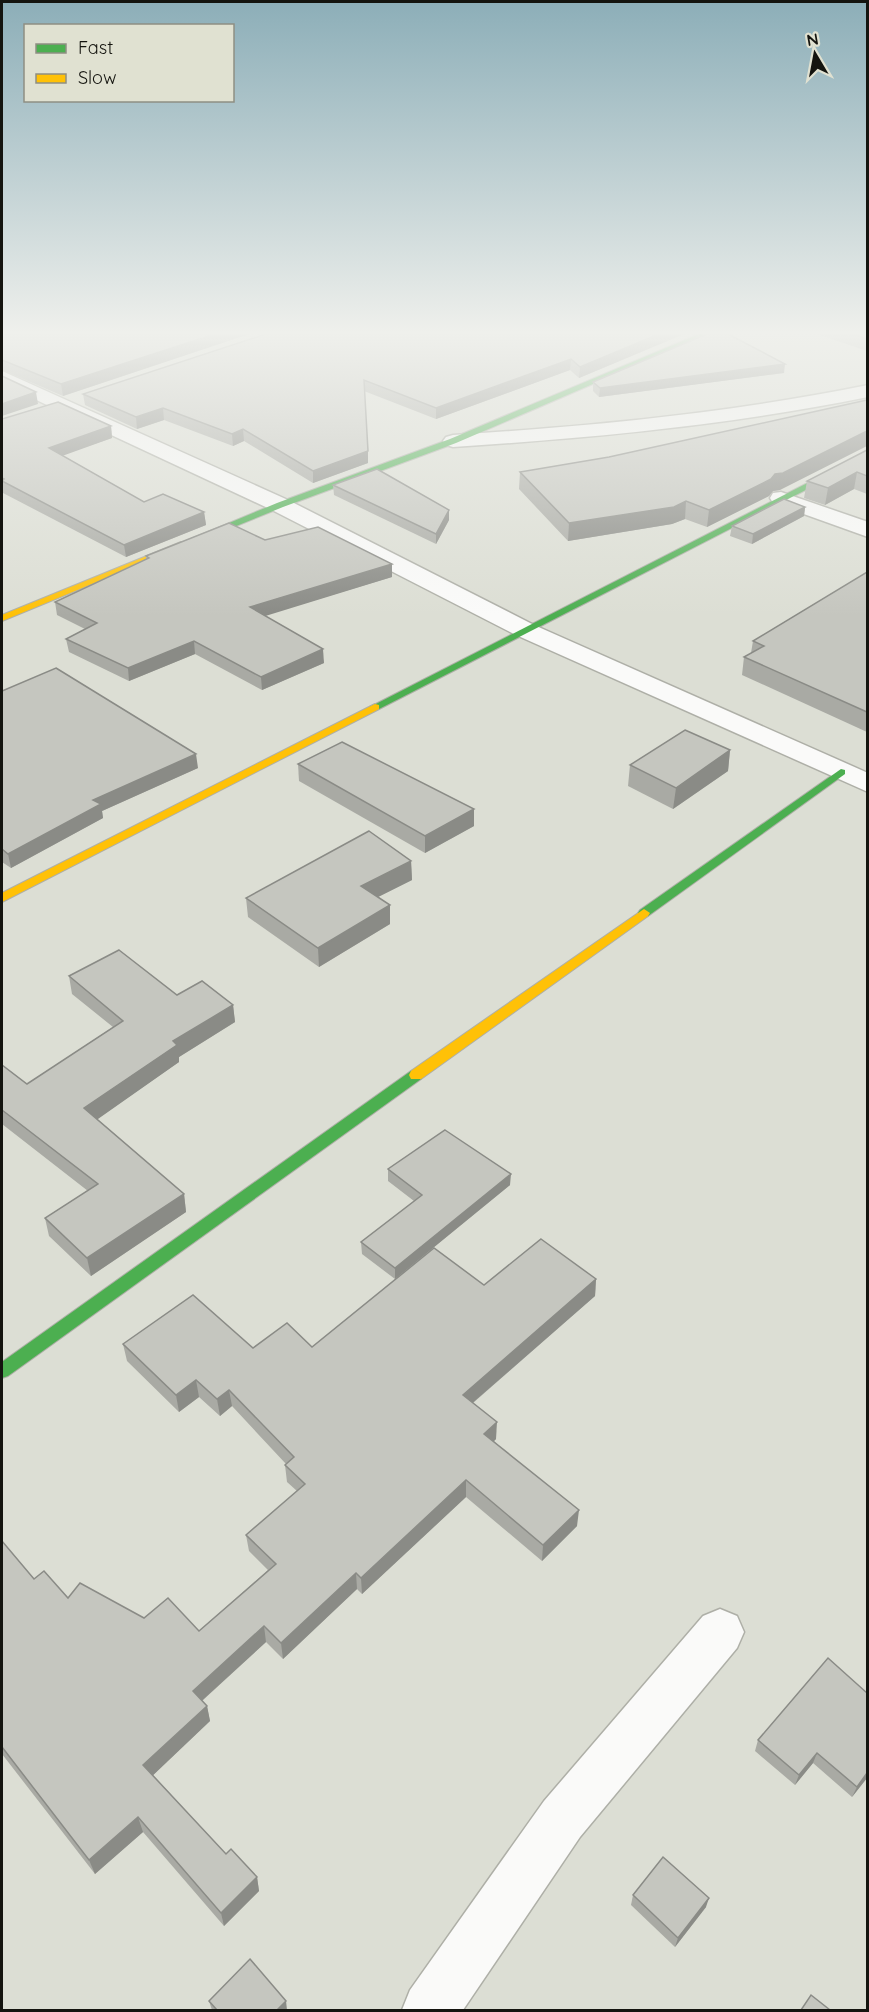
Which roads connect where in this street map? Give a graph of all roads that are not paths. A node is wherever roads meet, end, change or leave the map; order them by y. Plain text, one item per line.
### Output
1 (110, 428) edge
2 (484, 428) edge
3 (638, 428) edge
4 (453, 441) junction
5 (867, 454) edge
6 (781, 498) junction
7 (280, 505) junction
8 (867, 530) edge
9 (2, 618) edge
10 (525, 630) junction
11 (841, 772) junction
12 (867, 784) edge
13 (2, 898) edge
14 (2, 1371) edge
15 (720, 1632) dead end
16 (430, 2010) edge

1 - 7 street
2 - 4 street
3 - 4 street
4 - 7 street
5 - 6 street
6 - 8 street
6 - 10 street
7 - 9 street
7 - 10 street
10 - 11 street
10 - 13 street
11 - 12 street
11 - 14 street
15 - 16 street

